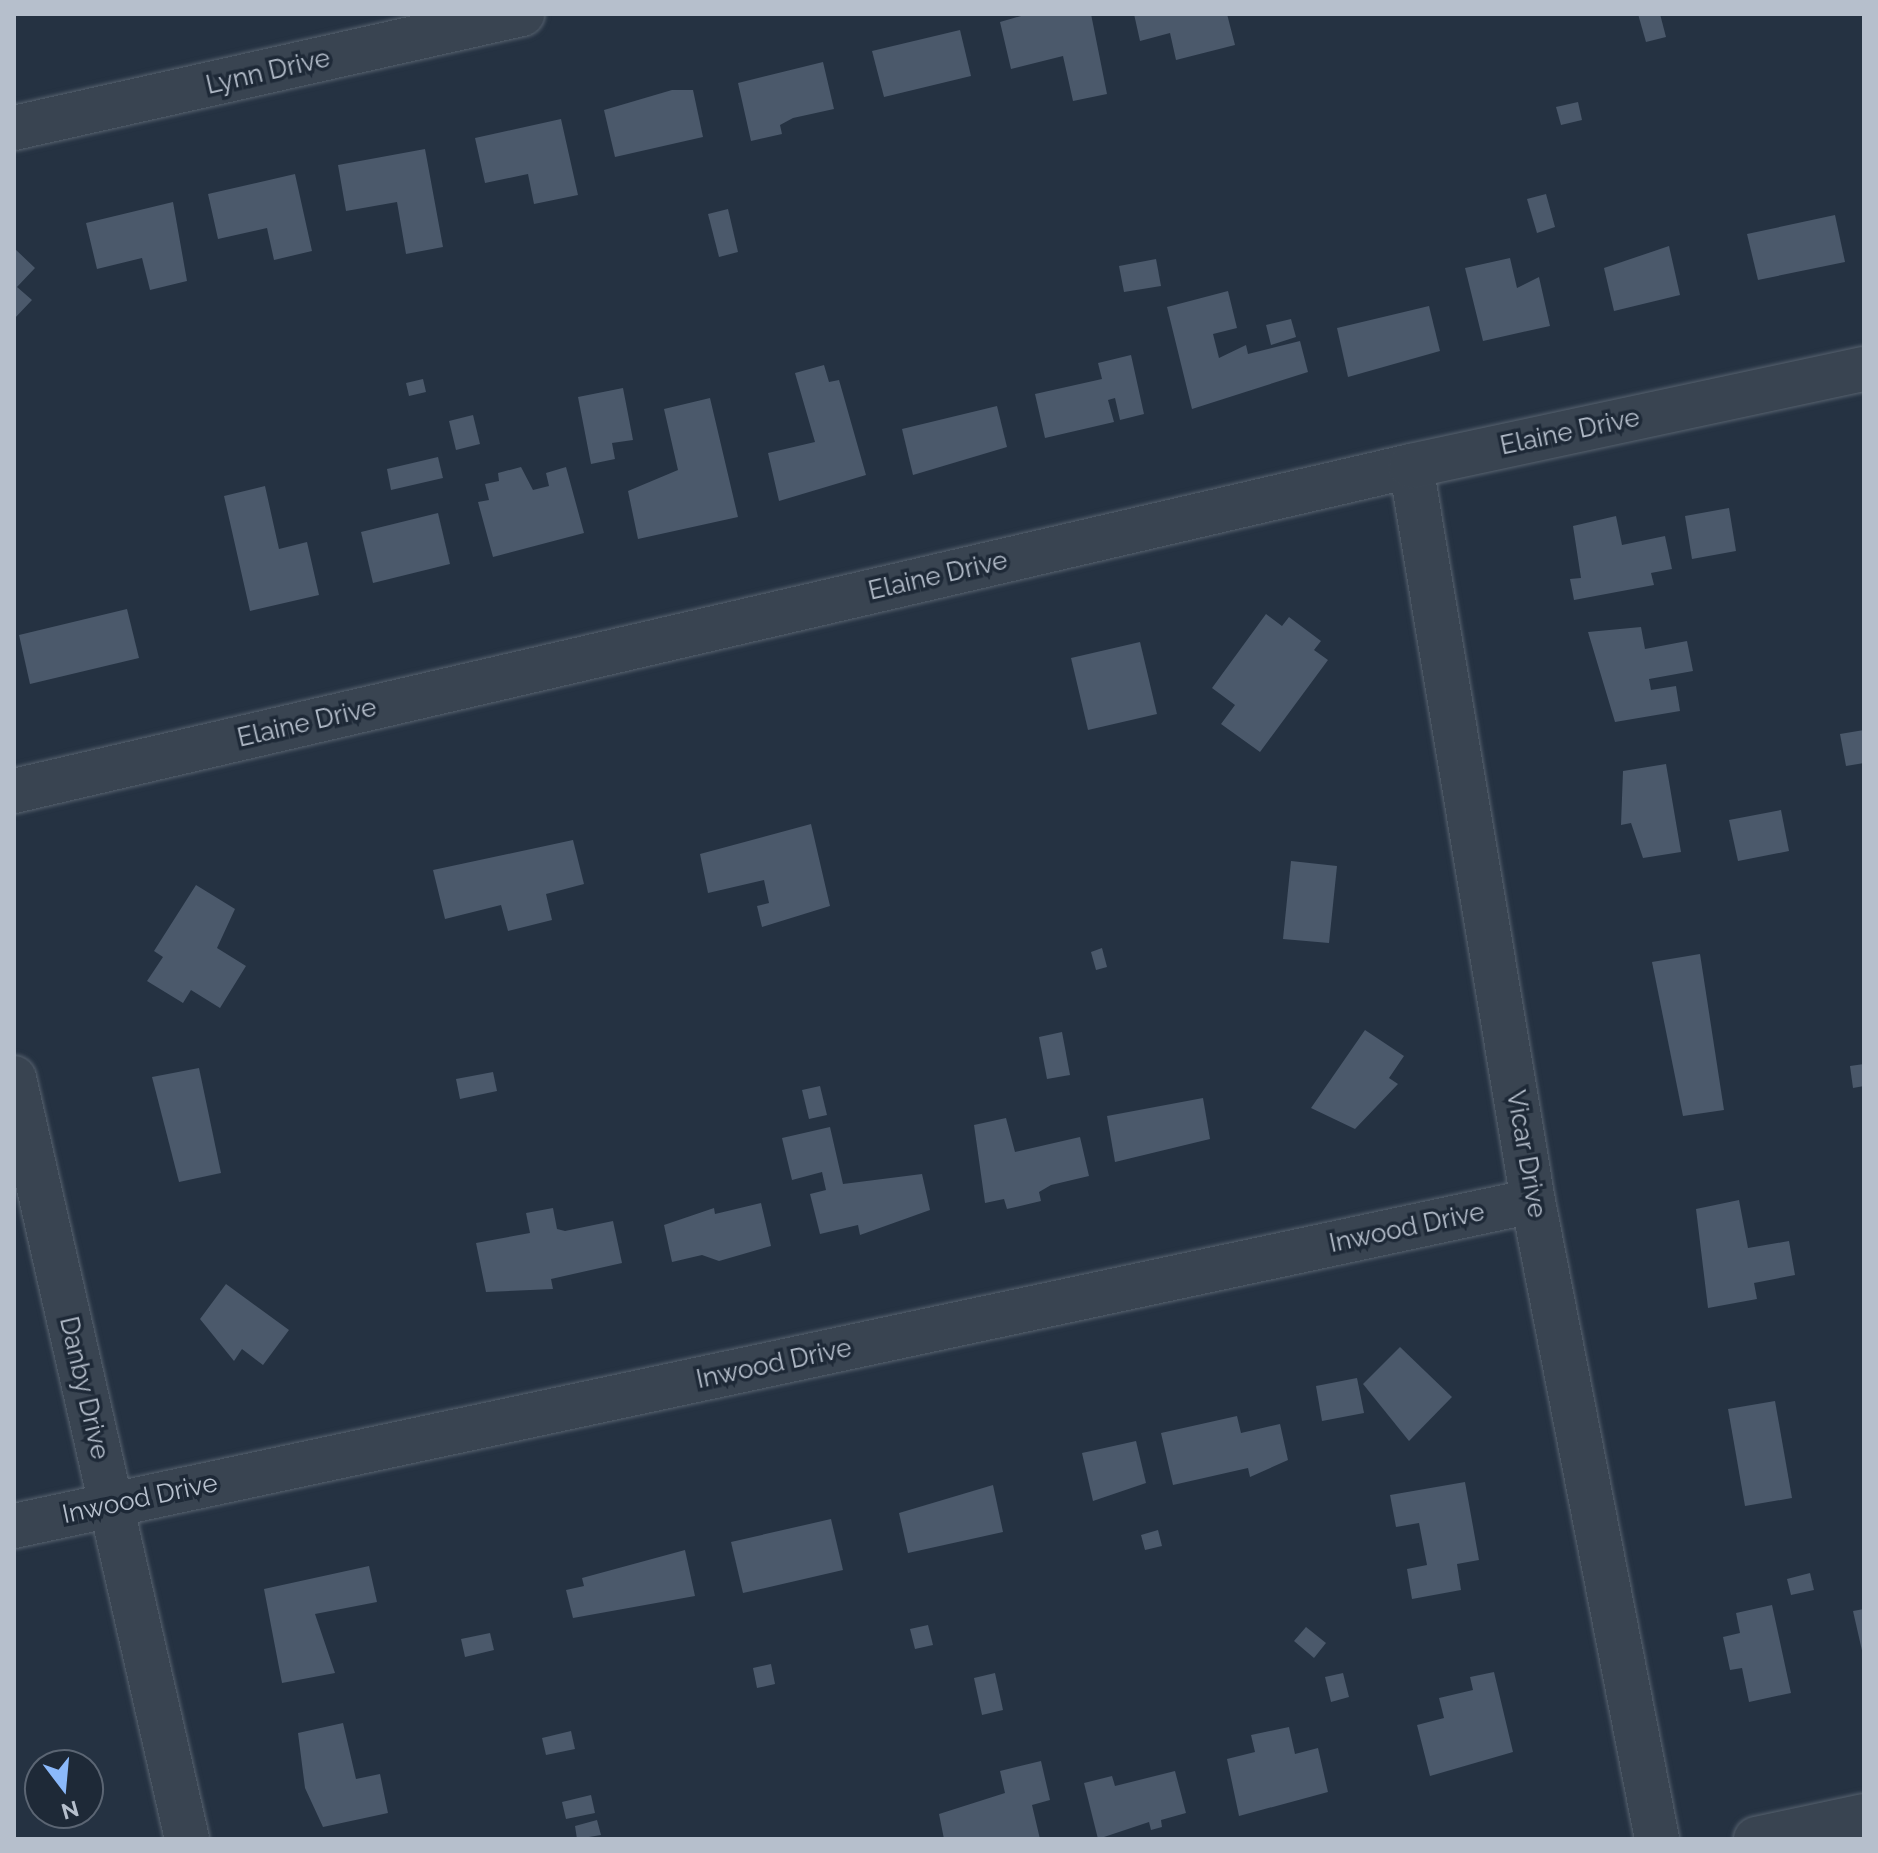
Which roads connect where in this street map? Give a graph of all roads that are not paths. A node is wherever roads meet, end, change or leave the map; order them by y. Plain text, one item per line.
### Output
1 (522, 14) edge
2 (14, 128) edge
3 (1864, 369) edge
4 (1411, 466) junction
5 (14, 791) edge
6 (14, 1078) edge
7 (1533, 1201) junction
8 (111, 1505) junction
9 (14, 1526) edge
10 (1864, 1816) edge
11 (187, 1839) edge
12 (1657, 1839) edge
13 (1756, 1839) edge

1 - 2 street, Lynn Drive
3 - 4 street, Elaine Drive
4 - 5 street, Elaine Drive
4 - 7 street, Vicar Drive
6 - 8 street, Danby Drive
7 - 8 street, Inwood Drive
7 - 12 street, Vicar Drive
8 - 9 street, Inwood Drive
8 - 11 street, Danby Drive
10 - 13 street

